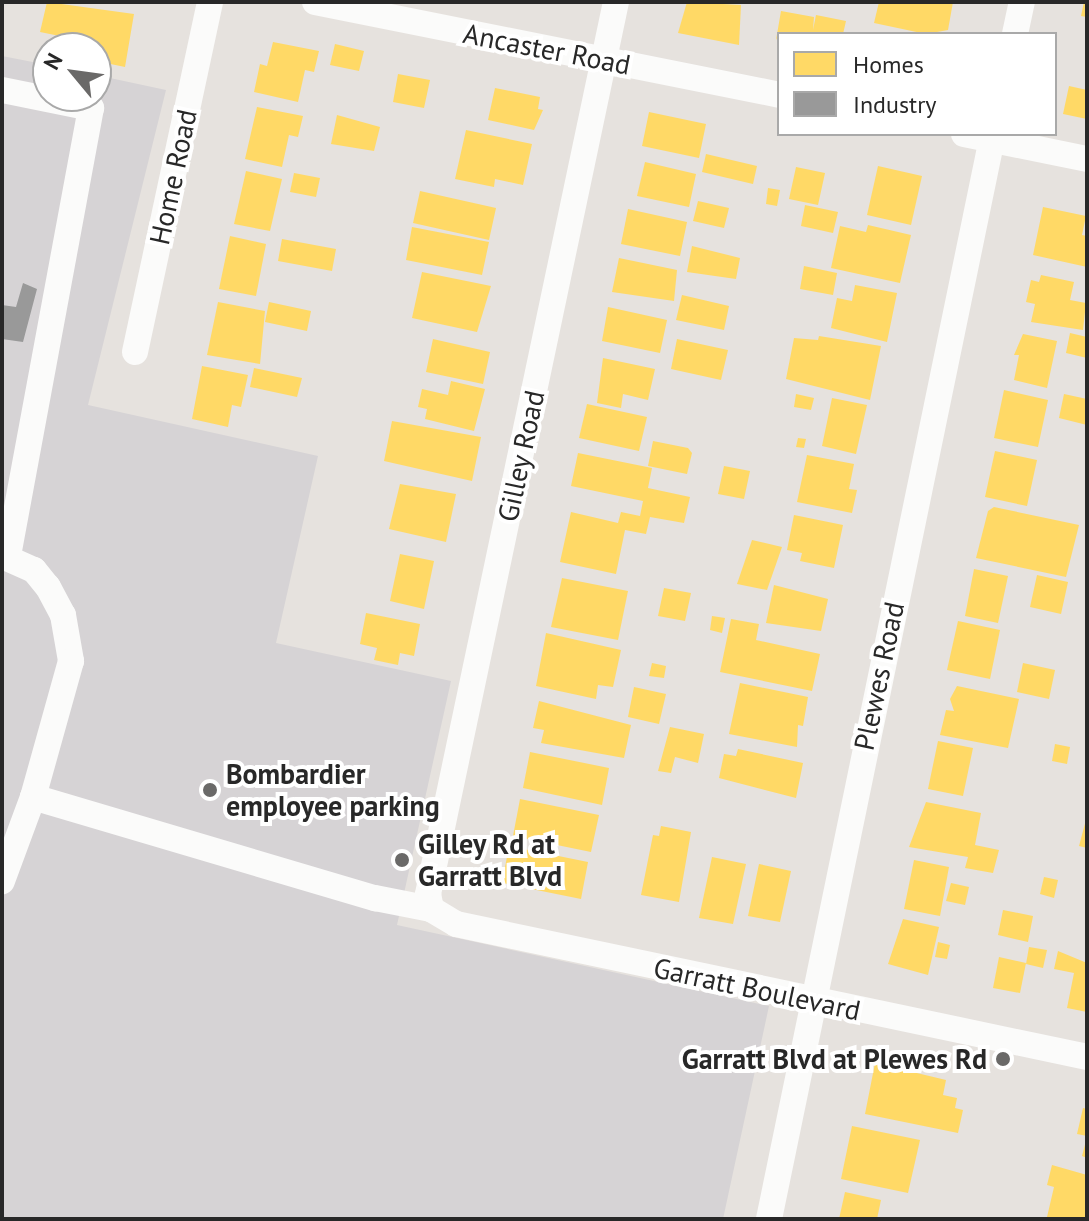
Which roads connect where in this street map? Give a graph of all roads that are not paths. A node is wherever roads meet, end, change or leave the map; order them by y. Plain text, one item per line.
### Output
1 (210, 2) edge
2 (315, 2) edge
3 (616, 2) edge
4 (1022, 2) edge
5 (1015, 32) edge
6 (603, 60) junction
7 (2, 90) edge
8 (777, 95) edge
9 (992, 137) edge
10 (1087, 159) edge
11 (135, 352) dead end
12 (5, 557) edge
13 (33, 797) junction
14 (2, 881) edge
15 (431, 909) junction
16 (813, 1001) junction
17 (1087, 1057) edge
18 (769, 1219) edge

1 - 11 street, Home Road
2 - 6 street, Ancaster Road
3 - 6 street, Gilley Road
4 - 5 street
6 - 8 street, Ancaster Road
6 - 15 street, Gilley Road
7 - 12 street
9 - 10 street
9 - 16 street, Plewes Road
12 - 13 street
13 - 14 street
13 - 15 street, Garratt Boulevard
15 - 16 street, Garratt Boulevard
16 - 17 street, Garratt Boulevard
16 - 18 street, Plewes Road

